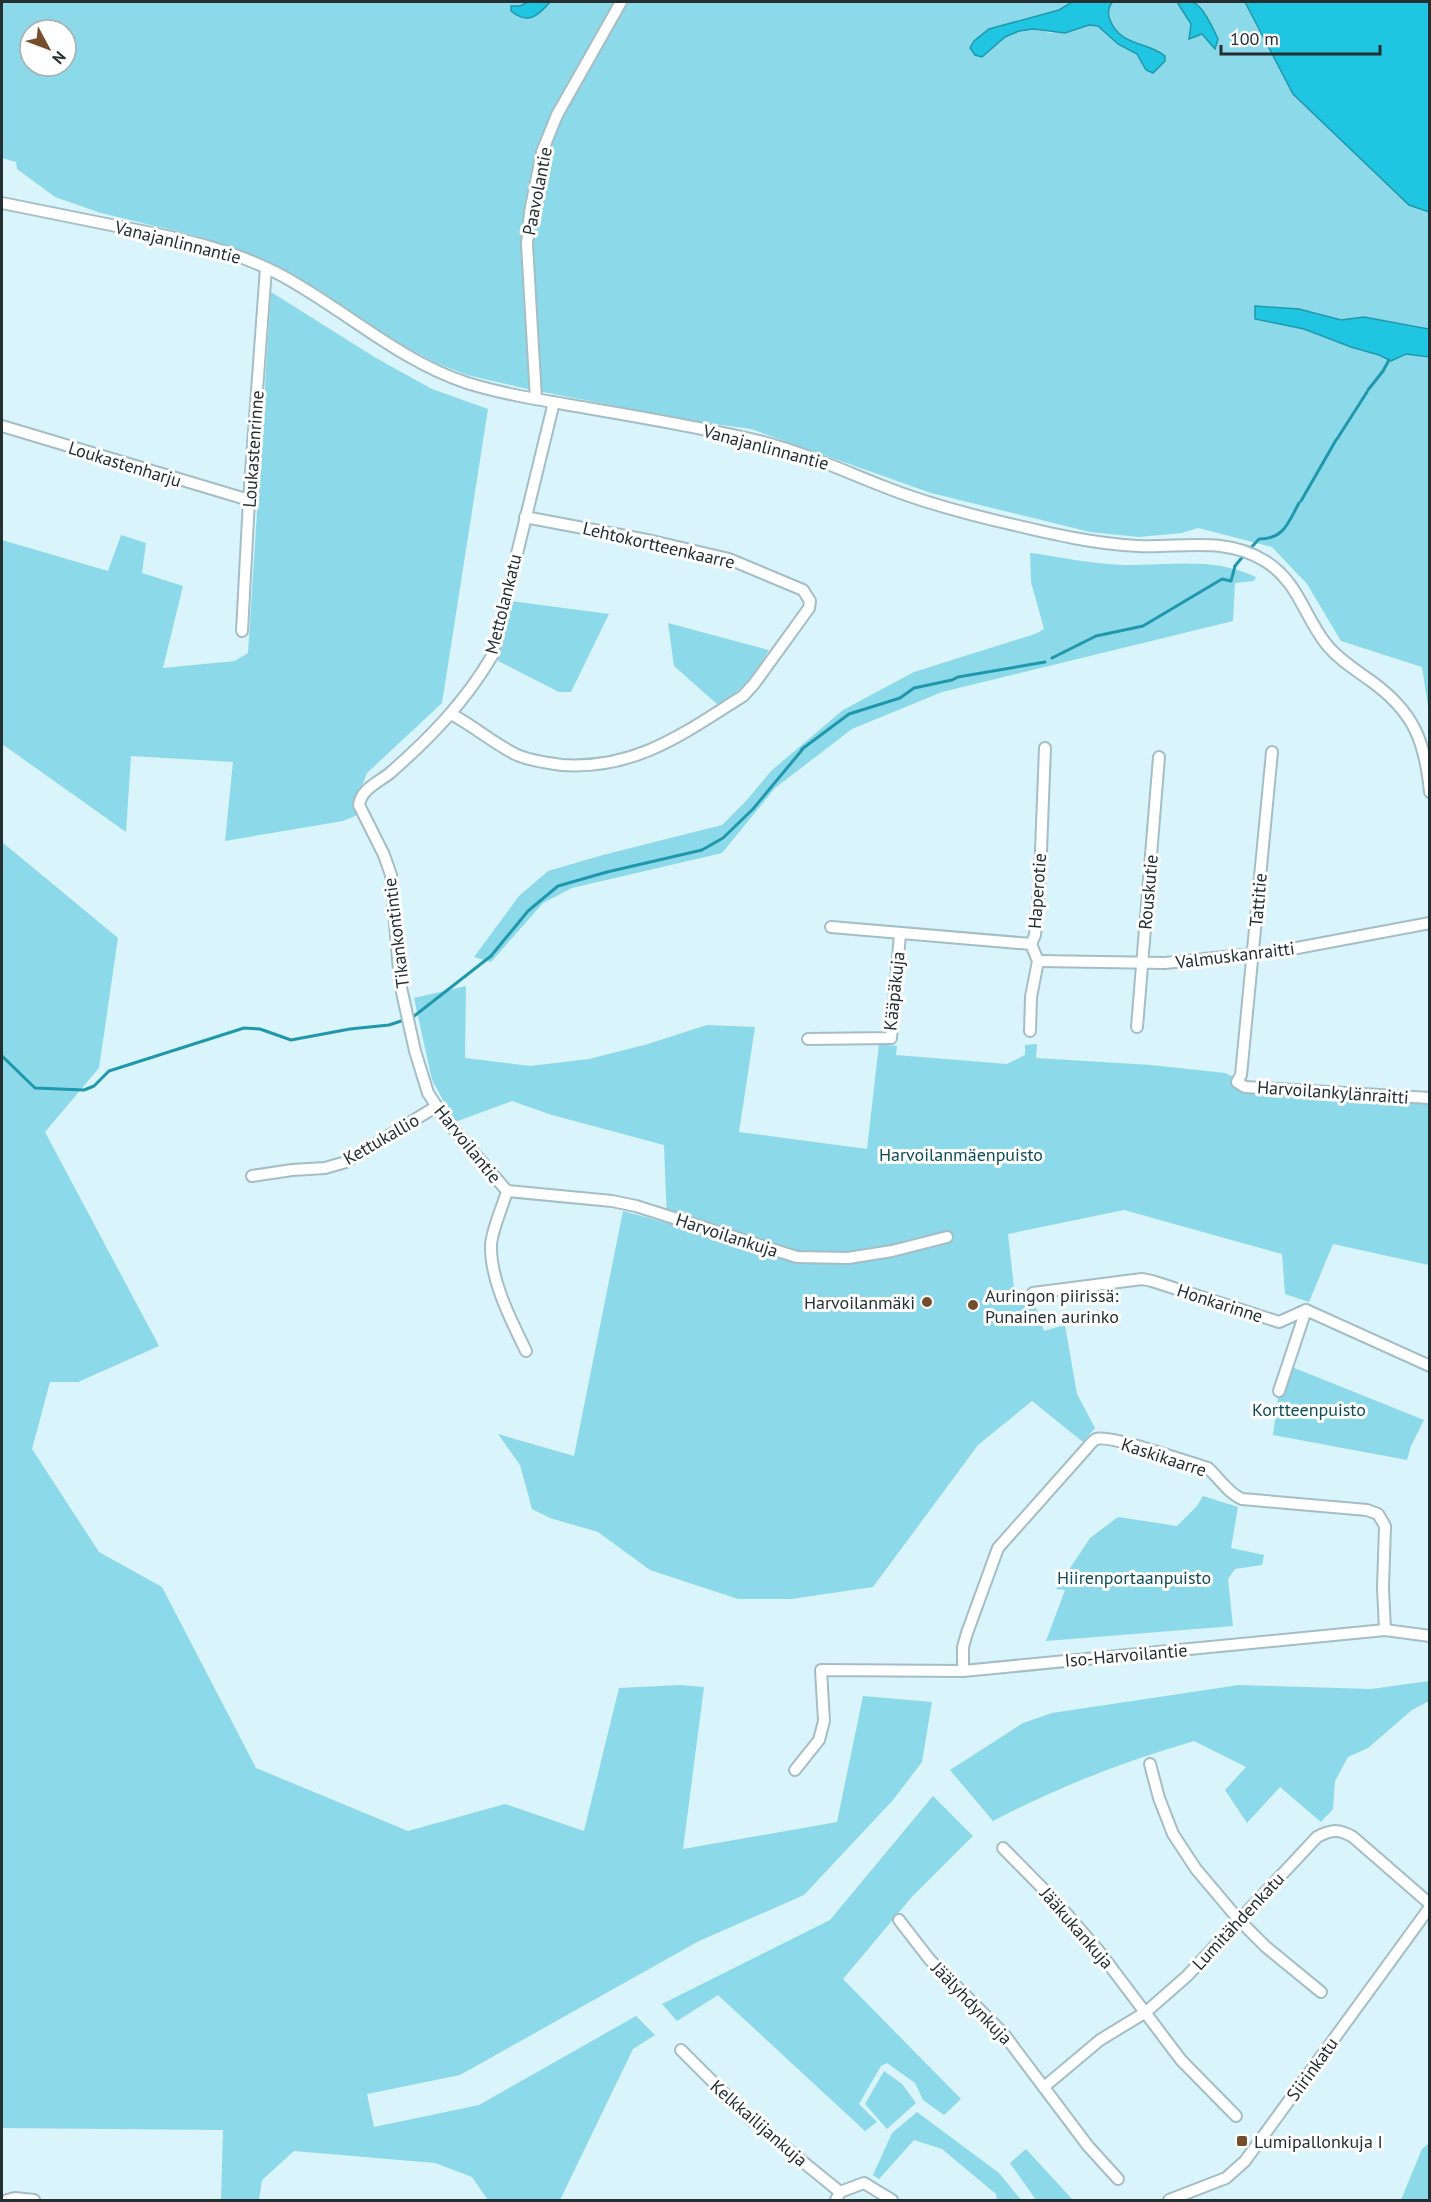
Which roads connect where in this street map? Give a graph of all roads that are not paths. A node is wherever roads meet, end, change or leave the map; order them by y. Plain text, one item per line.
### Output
1 (621, 2) edge
2 (2, 203) edge
3 (266, 268) junction
4 (536, 399) junction
5 (554, 402) junction
6 (2, 426) edge
7 (249, 500) junction
8 (525, 518) junction
9 (242, 631) dead end
10 (451, 714) junction
11 (1045, 748) dead end
12 (1272, 752) dead end
13 (1159, 758) dead end
14 (1430, 792) edge
15 (361, 797) joint
16 (1430, 923) edge
17 (831, 927) dead end
18 (900, 934) junction
19 (1031, 944) junction
20 (1253, 954) junction
21 (1038, 961) junction
22 (1143, 964) junction
23 (405, 1002) joint
24 (1137, 1027) dead end
25 (1030, 1031) dead end
26 (808, 1039) dead end
27 (1237, 1082) joint
28 (1430, 1098) edge
29 (436, 1106) junction
30 (252, 1176) dead end
31 (507, 1191) junction
32 (947, 1238) dead end
33 (1033, 1293) dead end
34 (1306, 1310) junction
35 (526, 1351) dead end
36 (1430, 1366) edge
37 (1279, 1391) dead end
38 (1385, 1630) junction
39 (1430, 1636) edge
40 (963, 1671) junction
41 (1150, 1764) dead end
42 (795, 1770) dead end
43 (1003, 1848) dead end
44 (1430, 1906) edge
45 (899, 1920) dead end
46 (1239, 1920) junction
47 (1321, 1992) dead end
48 (1146, 2012) junction
49 (681, 2050) dead end
50 (1044, 2086) junction
51 (1236, 2116) dead end
52 (1118, 2179) dead end
53 (838, 2196) edge
54 (7, 2200) edge
55 (34, 2200) edge
56 (892, 2200) edge
57 (1169, 2200) edge

1 - 4 street, Paavolantie
2 - 3 street, Vanajanlinnantie
3 - 4 street, Vanajanlinnantie
3 - 7 street, Loukastenrinne
4 - 5 street, Vanajanlinnantie
5 - 8 street, Mettolankatu
5 - 14 street, Vanajanlinnantie
6 - 7 street, Loukastenharju
7 - 9 street, Loukastenrinne
8 - 10 street, Mettolankatu
8 - 10 street, Lehtokortteenkaarre
10 - 15 street, Mettolankatu
11 - 19 street, Haperotie
12 - 20 street, Tattitie
13 - 22 street, Rouskutie
15 - 23 street, Tikankontintie
16 - 20 street, Valmuskanraitti
17 - 18 street
18 - 19 street
18 - 26 street, Kääpäkuja
19 - 21 street, Haperotie
20 - 22 street, Valmuskanraitti
20 - 27 street, Tattitie
21 - 22 street, Valmuskanraitti
21 - 25 street
22 - 24 street, Rouskutie
23 - 29 street, Harvoilantie
27 - 28 street, Harvoilankylänraitti
29 - 30 street, Kettukallio
29 - 31 street, Harvoilantie
31 - 32 street, Harvoilankuja
31 - 35 street, Harvoilantie
33 - 34 street, Honkarinne
34 - 36 street
34 - 37 street
38 - 39 street, Iso-Harvoilantie
38 - 40 street, Iso-Harvoilantie
38 - 40 street, Kaskikaarre
40 - 42 street, Iso-Harvoilantie
41 - 46 street
43 - 48 street, Jääkukankuja
44 - 46 street, Lumitähdenkatu
44 - 57 street, Siirinkatu
45 - 50 street, Jäälyhdynkuja
46 - 47 street
46 - 48 street, Lumitähdenkatu
48 - 50 street, Lumitähdenkatu
48 - 51 street, Jääkukankuja
49 - 53 street, Kelkkailijankuja
50 - 52 street, Jäälyhdynkuja
53 - 56 street
54 - 55 street

